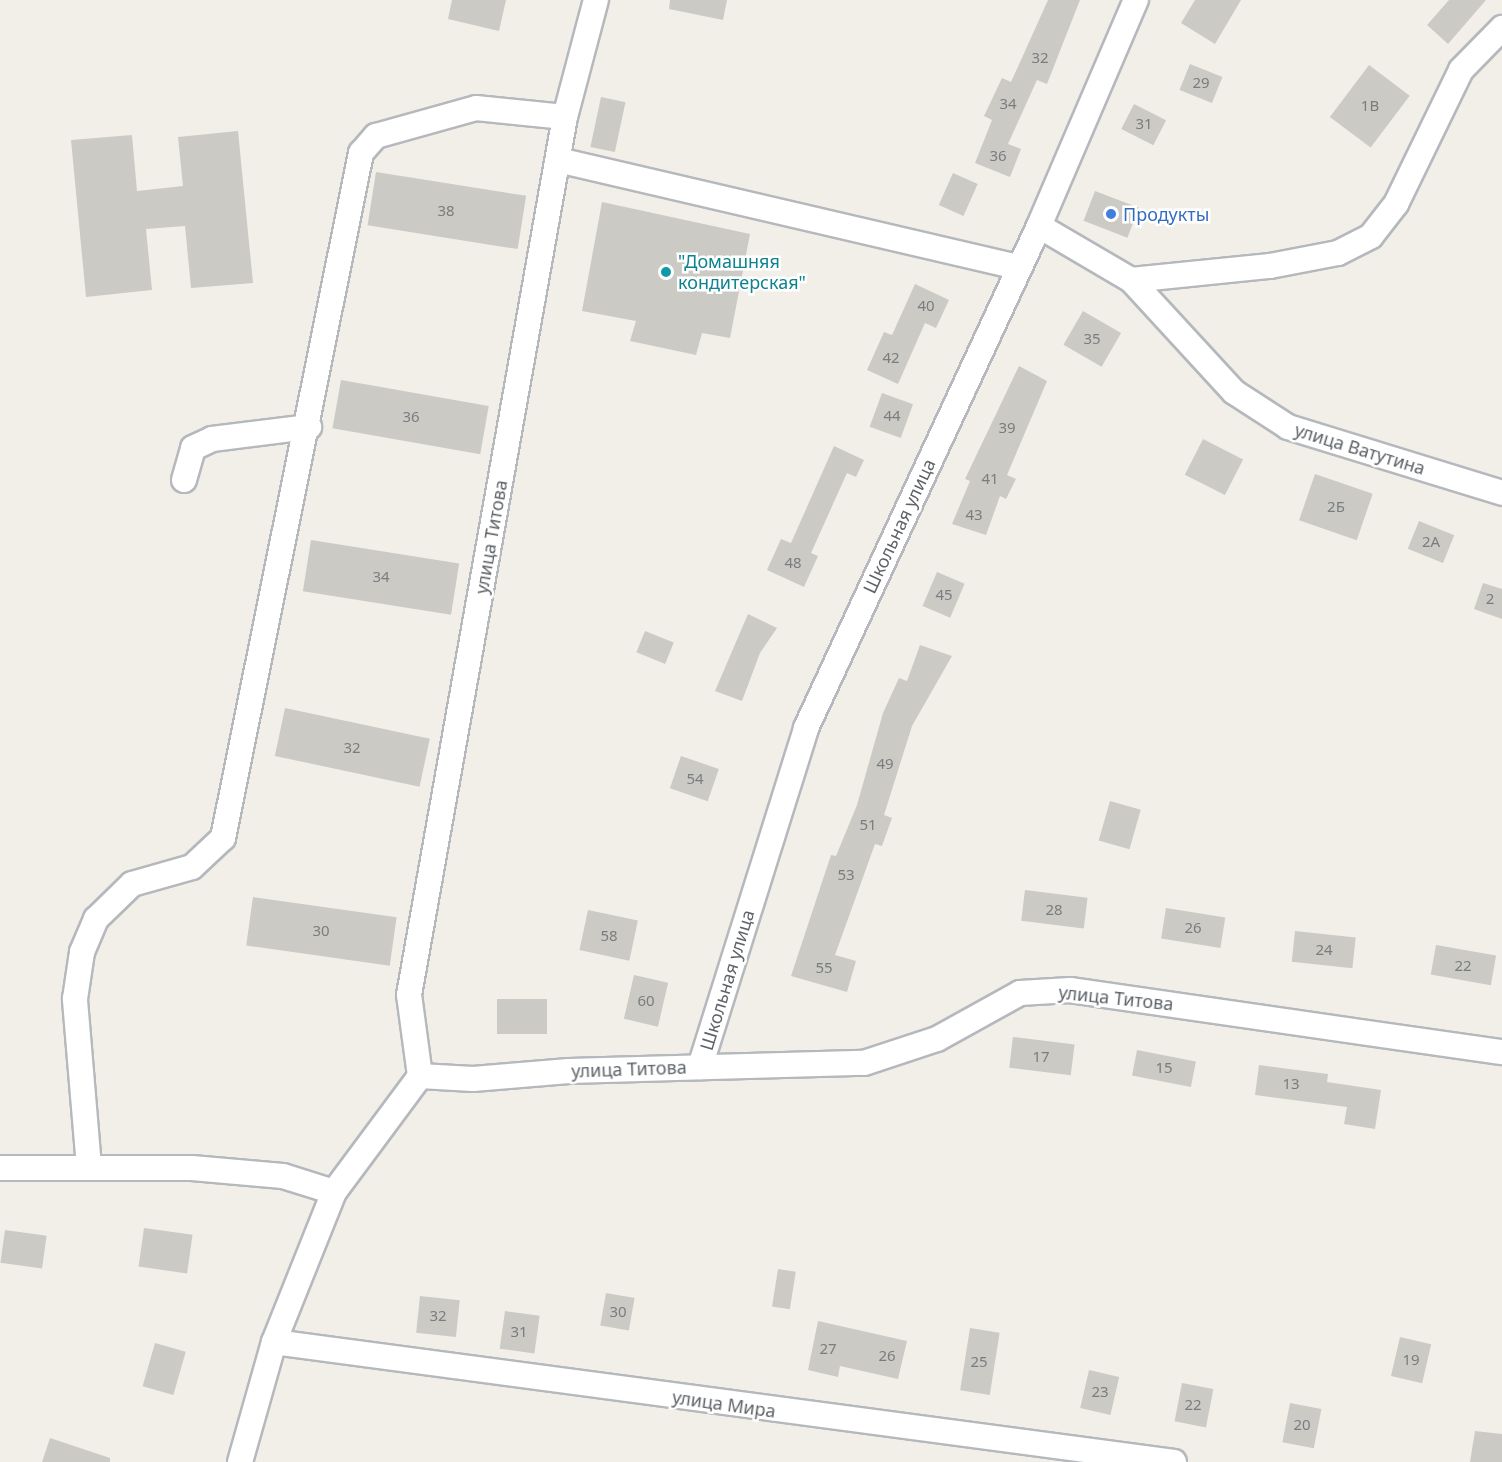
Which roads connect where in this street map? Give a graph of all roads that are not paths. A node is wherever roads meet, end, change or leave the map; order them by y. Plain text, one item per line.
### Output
1 (596, 0) edge
2 (1136, 0) edge
3 (1502, 28) edge
4 (565, 117) junction
5 (558, 160) junction
6 (1039, 226) junction
7 (1018, 267) junction
8 (1131, 280) junction
9 (309, 427) junction
10 (184, 480) dead end
11 (1502, 493) edge
12 (1502, 1052) edge
13 (700, 1067) junction
14 (420, 1076) junction
15 (89, 1167) junction
16 (0, 1168) edge
17 (334, 1192) junction
18 (274, 1342) junction
19 (240, 1462) edge
20 (1174, 1462) edge

1 - 4 street, улица Титова
2 - 6 street, Школьная улица
3 - 8 street
4 - 5 street, улица Титова
4 - 9 street
5 - 7 street
5 - 14 street, улица Титова
6 - 7 street, Школьная улица
6 - 8 street, улица Ватутина
7 - 13 street, Школьная улица
8 - 11 street, улица Ватутина
9 - 10 street
9 - 15 street
12 - 13 street, улица Титова
13 - 14 street, улица Титова
14 - 17 street
15 - 16 street
15 - 17 street
17 - 18 street
18 - 19 street
18 - 20 street, улица Мира

